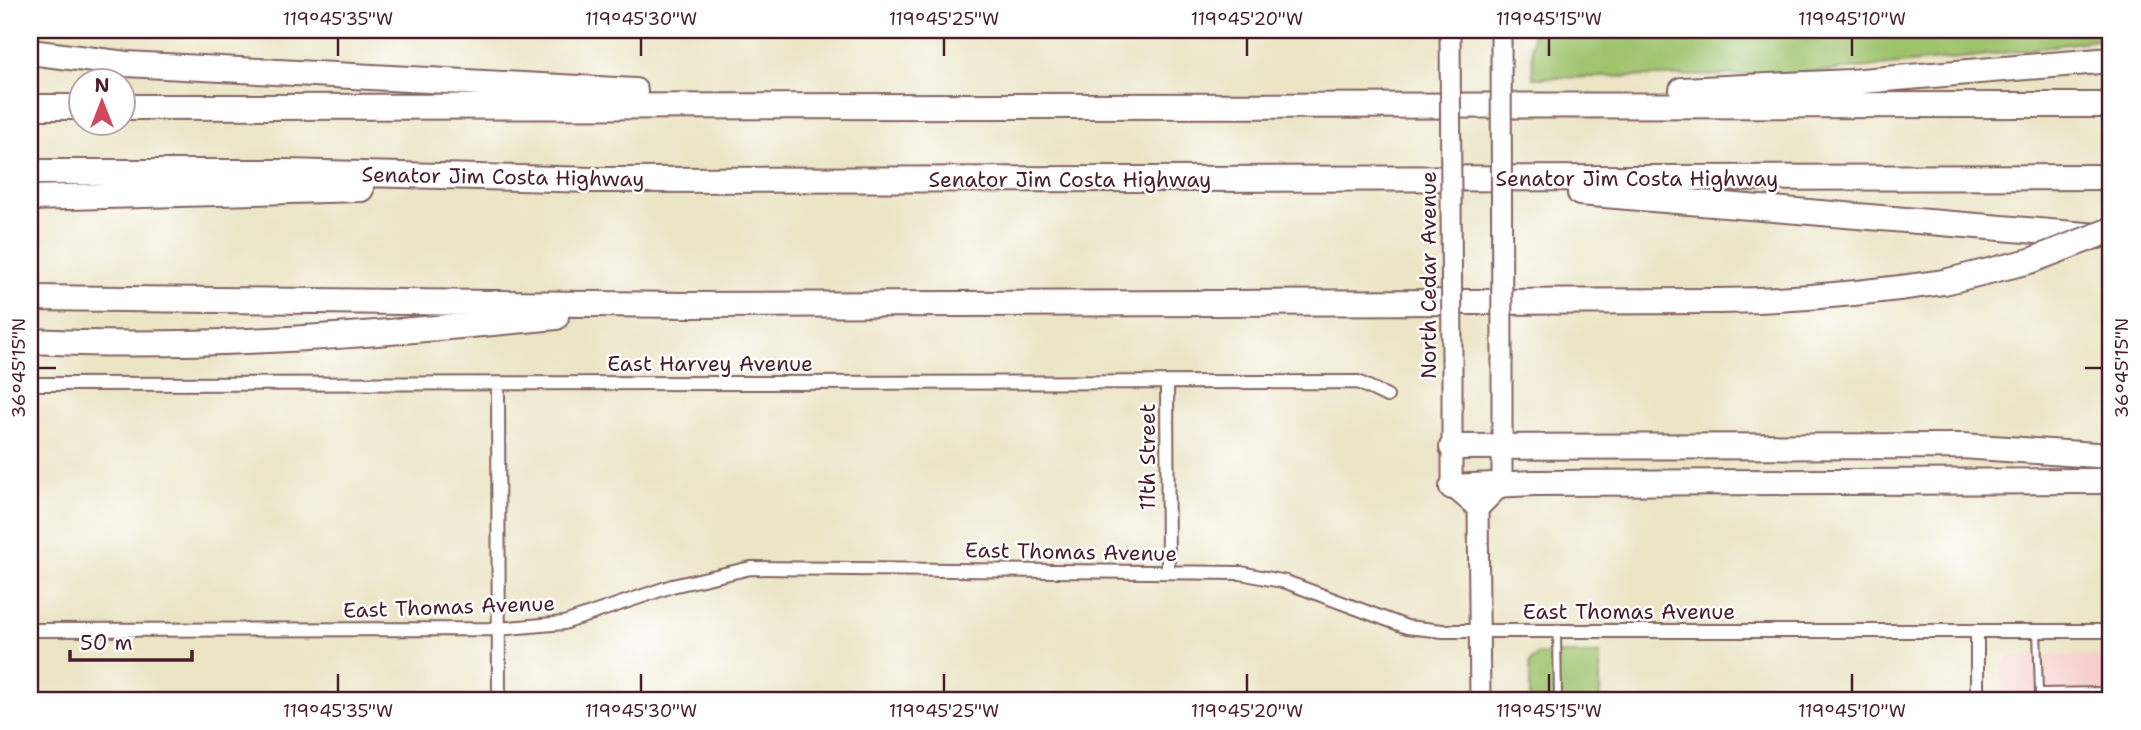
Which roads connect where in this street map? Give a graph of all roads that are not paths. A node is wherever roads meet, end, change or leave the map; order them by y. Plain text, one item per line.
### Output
1 (1450, 30) edge
2 (1501, 30) edge
3 (30, 52) edge
4 (2111, 60) edge
5 (922, 105) junction
6 (2111, 105) edge
7 (1416, 106) junction
8 (30, 107) edge
9 (66, 107) edge
10 (136, 107) edge
11 (30, 172) edge
12 (2111, 177) edge
13 (593, 180) junction
14 (1412, 180) junction
15 (30, 198) edge
16 (2111, 230) edge
17 (2111, 237) edge
18 (30, 298) edge
19 (686, 305) junction
20 (30, 341) edge
21 (1167, 383) junction
22 (30, 384) edge
23 (498, 384) junction
24 (1387, 396) dead end
25 (1452, 447) junction
26 (1503, 447) junction
27 (2111, 456) edge
28 (2111, 481) edge
29 (1502, 485) junction
30 (1452, 487) junction
31 (1478, 509) junction
32 (1168, 572) junction
33 (498, 629) junction
34 (30, 630) edge
35 (1479, 631) junction
36 (1557, 631) junction
37 (1977, 631) junction
38 (2037, 631) junction
39 (2111, 631) edge
40 (2039, 692) junction
41 (499, 700) edge
42 (1480, 700) edge
43 (1558, 700) edge
44 (1977, 700) edge
45 (2039, 700) edge
46 (2110, 700) edge

1 - 25 main road, North Cedar Avenue, bridge
2 - 26 main road, bridge
3 - 5 highway
4 - 7 highway
5 - 7 highway
5 - 10 highway
6 - 7 highway
8 - 9 highway
11 - 13 highway, Senator Jim Costa Highway
12 - 14 highway, Senator Jim Costa Highway
13 - 14 highway, Senator Jim Costa Highway
13 - 15 highway
14 - 17 highway
16 - 19 highway, bridge
18 - 19 highway
19 - 20 highway
21 - 23 street, East Harvey Avenue
21 - 24 street, East Harvey Avenue
21 - 32 street, 11th Street
22 - 23 street, East Harvey Avenue
23 - 33 street
25 - 26 highway
25 - 30 main road, North Cedar Avenue
26 - 27 highway
26 - 29 main road
28 - 29 highway
29 - 30 highway
29 - 31 main road
30 - 31 main road
31 - 35 main road
32 - 33 street, East Thomas Avenue
32 - 35 street, East Thomas Avenue
33 - 34 street, East Thomas Avenue
33 - 41 street
35 - 36 street, East Thomas Avenue
35 - 42 main road
36 - 37 street, East Thomas Avenue
36 - 43 lane
37 - 38 street, East Thomas Avenue
37 - 44 street
38 - 39 street, East Thomas Avenue
38 - 40 lane
40 - 45 lane
40 - 46 lane

